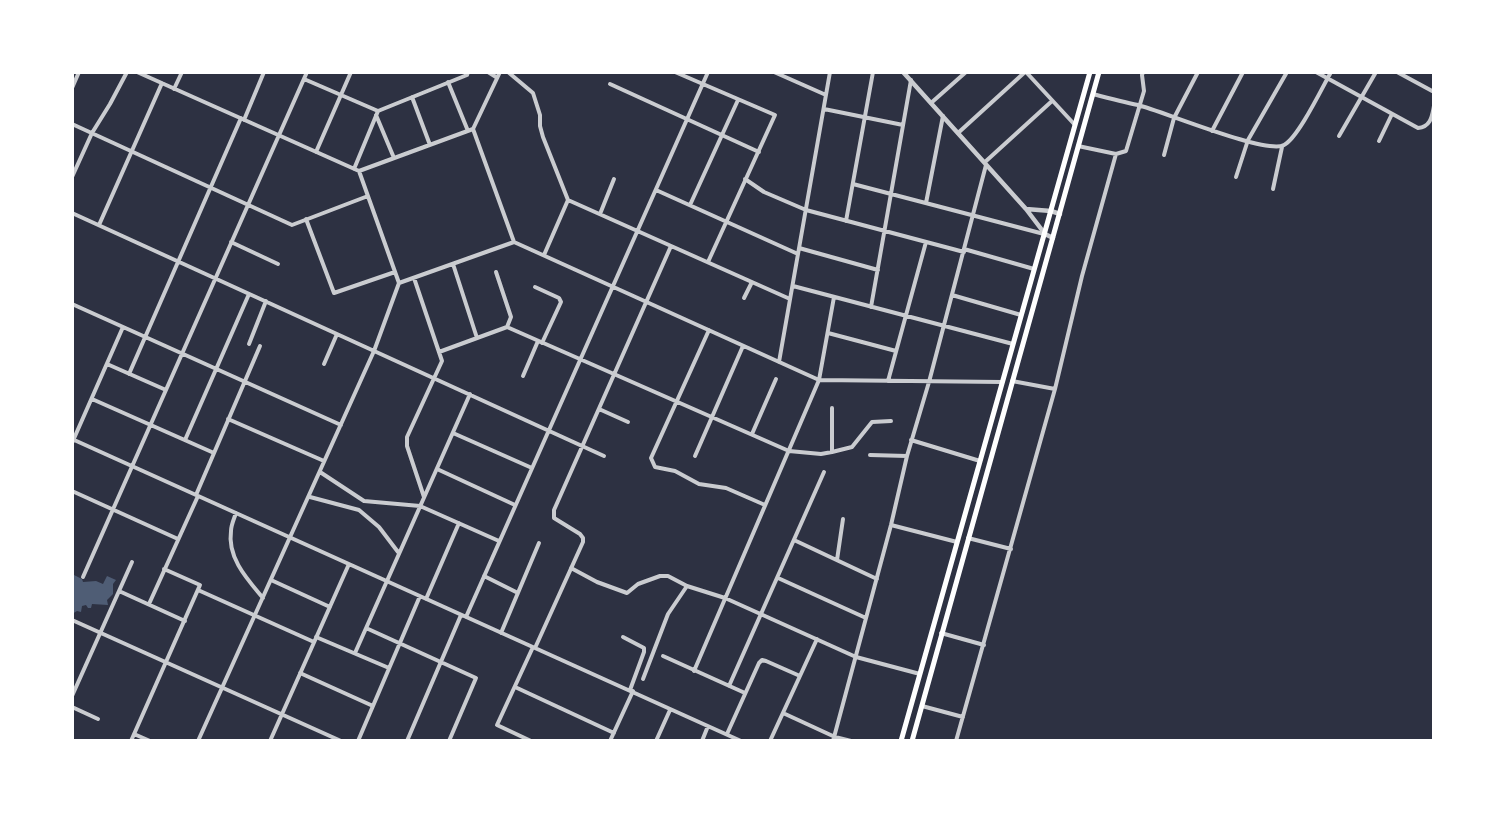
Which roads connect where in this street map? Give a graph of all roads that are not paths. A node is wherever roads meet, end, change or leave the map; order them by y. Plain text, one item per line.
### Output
1 (79, 72) edge
2 (127, 72) edge
3 (136, 72) edge
4 (182, 72) edge
5 (264, 72) edge
6 (307, 72) edge
7 (357, 72) edge
8 (468, 72) edge
9 (488, 72) edge
10 (500, 72) edge
11 (508, 72) edge
12 (675, 72) edge
13 (708, 72) edge
14 (774, 72) edge
15 (830, 72) edge
16 (873, 72) edge
17 (903, 72) edge
18 (966, 72) edge
19 (1026, 72) edge
20 (1090, 72) edge
21 (1099, 72) edge
22 (1143, 72) edge
23 (1198, 72) edge
24 (1243, 72) edge
25 (1287, 72) edge
26 (1316, 72) edge
27 (1331, 72) edge
28 (1376, 72) edge
29 (1397, 72) edge
30 (350, 73) edge
31 (496, 77) junction
32 (304, 79) junction
33 (1327, 79) junction
34 (911, 80) junction
35 (448, 82) junction
36 (162, 83) junction
37 (610, 84) dead end
38 (703, 84) junction
39 (72, 88) edge
40 (174, 89) junction
41 (1434, 92) edge
42 (1093, 94) junction
43 (341, 95) junction
44 (826, 95) junction
45 (1361, 96) junction
46 (412, 97) junction
47 (738, 100) junction
48 (1052, 101) junction
49 (931, 103) junction
50 (1139, 105) junction
51 (1434, 106) edge
52 (824, 109) junction
53 (377, 113) junction
54 (1392, 114) junction
55 (943, 116) junction
56 (865, 117) junction
57 (1174, 118) junction
58 (242, 119) junction
59 (687, 120) junction
60 (72, 124) edge
61 (903, 124) junction
62 (1076, 126) junction
63 (471, 130) junction
64 (1212, 131) junction
65 (958, 133) junction
66 (92, 134) junction
67 (279, 135) junction
68 (722, 135) junction
69 (1339, 136) dead end
70 (1248, 140) junction
71 (1379, 141) dead end
72 (430, 145) junction
73 (1078, 146) junction
74 (1282, 147) junction
75 (132, 152) junction
76 (316, 152) junction
77 (759, 153) junction
78 (1116, 154) junction
79 (1164, 155) dead end
80 (394, 158) junction
81 (986, 163) junction
82 (356, 170) junction
83 (72, 177) edge
84 (1236, 177) dead end
85 (614, 179) dead end
86 (745, 179) junction
87 (853, 184) junction
88 (210, 188) junction
89 (1273, 189) dead end
90 (656, 190) junction
91 (890, 193) junction
92 (368, 196) junction
93 (568, 200) junction
94 (926, 203) junction
95 (248, 205) junction
96 (690, 205) junction
97 (1026, 209) junction
98 (806, 210) junction
99 (1051, 211) junction
100 (72, 213) edge
101 (600, 214) junction
102 (1060, 214) junction
103 (973, 216) junction
104 (306, 219) junction
105 (846, 221) junction
106 (726, 222) junction
107 (99, 225) junction
108 (638, 231) junction
109 (885, 231) junction
110 (1045, 234) junction
111 (1053, 238) junction
112 (231, 242) junction
113 (514, 242) junction
114 (926, 242) junction
115 (670, 246) junction
116 (799, 248) junction
117 (964, 251) junction
118 (798, 254) junction
119 (544, 255) junction
120 (178, 261) junction
121 (708, 262) junction
122 (279, 264) dead end
123 (453, 264) junction
124 (1034, 269) junction
125 (878, 270) junction
126 (395, 272) junction
127 (496, 272) dead end
128 (215, 278) junction
129 (414, 278) junction
130 (752, 282) junction
131 (399, 283) junction
132 (793, 286) junction
133 (535, 287) dead end
134 (613, 287) junction
135 (249, 294) junction
136 (952, 295) junction
137 (834, 297) junction
138 (744, 298) dead end
139 (790, 299) junction
140 (266, 301) junction
141 (646, 302) junction
142 (72, 303) edge
143 (871, 307) junction
144 (1021, 315) junction
145 (906, 316) junction
146 (944, 326) junction
147 (123, 327) junction
148 (507, 327) junction
149 (709, 330) junction
150 (828, 333) junction
151 (337, 334) junction
152 (145, 337) junction
153 (477, 338) junction
154 (540, 342) junction
155 (249, 344) dead end
156 (1013, 344) junction
157 (260, 346) dead end
158 (743, 346) junction
159 (374, 351) junction
160 (896, 351) junction
161 (439, 352) junction
162 (182, 353) junction
163 (580, 359) junction
164 (779, 362) junction
165 (107, 364) junction
166 (324, 364) dead end
167 (216, 369) junction
168 (129, 374) junction
169 (614, 374) junction
170 (523, 376) dead end
171 (435, 378) junction
172 (776, 378) dead end
173 (819, 380) junction
174 (244, 381) junction
175 (888, 381) junction
176 (1012, 381) junction
177 (929, 382) junction
178 (1002, 382) junction
179 (1055, 389) junction
180 (166, 390) junction
181 (470, 394) junction
182 (92, 399) junction
183 (677, 402) junction
184 (832, 408) dead end
185 (599, 409) junction
186 (711, 417) junction
187 (228, 419) junction
188 (891, 421) dead end
189 (628, 422) dead end
190 (150, 425) junction
191 (341, 425) junction
192 (549, 430) junction
193 (453, 433) junction
194 (752, 434) junction
195 (185, 440) junction
196 (911, 440) junction
197 (72, 441) edge
198 (583, 446) junction
199 (789, 451) junction
200 (832, 452) junction
201 (214, 453) junction
202 (870, 455) dead end
203 (604, 456) dead end
204 (695, 456) dead end
205 (907, 456) junction
206 (324, 461) junction
207 (980, 461) junction
208 (132, 466) junction
209 (532, 468) junction
210 (437, 469) junction
211 (320, 472) junction
212 (824, 472) dead end
213 (74, 492) edge
214 (197, 495) junction
215 (310, 497) junction
216 (424, 498) junction
217 (72, 500) edge
218 (364, 501) junction
219 (516, 505) junction
220 (765, 505) junction
221 (420, 506) junction
222 (113, 509) junction
223 (359, 510) junction
224 (236, 513) junction
225 (843, 519) dead end
226 (459, 523) junction
227 (891, 525) junction
228 (290, 537) junction
229 (968, 538) junction
230 (178, 539) junction
231 (794, 540) junction
232 (500, 541) junction
233 (539, 543) dead end
234 (958, 543) junction
235 (1011, 549) junction
236 (398, 552) junction
237 (837, 560) junction
238 (132, 562) dead end
239 (349, 564) junction
240 (571, 568) junction
241 (164, 569) junction
242 (484, 576) junction
243 (83, 577) dead end
244 (778, 578) junction
245 (877, 579) junction
246 (271, 580) junction
247 (387, 581) junction
248 (687, 586) junction
249 (198, 590) junction
250 (119, 591) junction
251 (518, 593) junction
252 (420, 596) junction
253 (263, 598) junction
254 (726, 598) junction
255 (426, 599) junction
256 (149, 604) junction
257 (330, 607) junction
258 (761, 615) junction
259 (255, 616) junction
260 (464, 616) junction
261 (866, 618) junction
262 (72, 620) edge
263 (184, 621) junction
264 (366, 628) junction
265 (100, 633) junction
266 (501, 633) junction
267 (940, 633) junction
268 (316, 637) junction
269 (623, 638) dead end
270 (817, 639) junction
271 (314, 642) junction
272 (400, 644) junction
273 (984, 645) junction
274 (534, 648) junction
275 (355, 654) junction
276 (663, 656) dead end
277 (856, 657) junction
278 (166, 662) junction
279 (441, 662) junction
280 (389, 668) junction
281 (694, 671) junction
282 (300, 673) junction
283 (920, 674) junction
284 (800, 676) junction
285 (643, 679) dead end
286 (729, 686) junction
287 (222, 687) junction
288 (515, 687) junction
289 (631, 690) junction
290 (745, 693) junction
291 (72, 696) edge
292 (373, 706) junction
293 (921, 706) junction
294 (72, 707) edge
295 (670, 710) junction
296 (783, 712) junction
297 (282, 714) junction
298 (963, 717) junction
299 (98, 719) dead end
300 (708, 726) junction
301 (614, 732) junction
302 (134, 734) junction
303 (727, 734) junction
304 (834, 739) edge
305 (131, 741) edge
306 (150, 741) edge
307 (198, 741) edge
308 (270, 741) edge
309 (341, 741) edge
310 (358, 741) edge
311 (407, 741) edge
312 (449, 741) edge
313 (531, 741) edge
314 (610, 741) edge
315 (656, 741) edge
316 (702, 741) edge
317 (741, 741) edge
318 (770, 741) edge
319 (851, 741) edge
320 (901, 741) edge
321 (912, 741) edge
322 (956, 741) edge

1 - 39 street
2 - 66 street
3 - 36 street
4 - 40 street
5 - 58 street
6 - 32 street
7 - 30 street
8 - 35 street
9 - 31 street
10 - 31 street
11 - 93 street
12 - 38 street
13 - 38 street
14 - 44 street
15 - 44 street
16 - 56 street
17 - 34 street
18 - 49 street
19 - 48 street
19 - 65 street
20 - 62 main road
21 - 42 main road
22 - 50 street
23 - 57 street
24 - 64 street
25 - 70 street
26 - 33 street
27 - 33 street
28 - 45 street
29 - 41 street
30 - 43 street
31 - 63 street
32 - 43 street
32 - 67 street
33 - 45 street
33 - 74 street
34 - 49 street
34 - 61 street
35 - 46 street
35 - 63 street
36 - 40 street
36 - 75 street
37 - 59 street
38 - 47 street
38 - 59 street
40 - 58 street
42 - 50 street
42 - 73 main road
43 - 53 street
43 - 76 street
44 - 52 street
45 - 54 street
45 - 69 street
46 - 53 street
46 - 72 street
47 - 68 street
47 - 77 street
48 - 62 street
48 - 81 street
49 - 55 street
50 - 57 street
50 - 78 street
51 - 54 street
52 - 56 street
52 - 98 street
53 - 80 street
53 - 82 street
54 - 71 street
55 - 65 street
55 - 94 street
56 - 61 street
56 - 87 street
57 - 64 street
57 - 79 street
58 - 67 street
58 - 88 street
59 - 68 street
59 - 90 street
60 - 66 street
61 - 91 street
62 - 99 main road
63 - 72 street
63 - 113 street
64 - 70 street
65 - 81 street
66 - 75 street
66 - 83 street
67 - 76 street
67 - 95 street
68 - 77 street
68 - 96 street
70 - 74 street
70 - 84 street
72 - 80 street
73 - 78 street
73 - 102 main road
74 - 89 street
75 - 88 street
75 - 107 street
76 - 82 street
77 - 86 street
78 - 179 street
80 - 82 street
81 - 97 street
81 - 103 street
82 - 92 street
85 - 101 street
86 - 98 street
86 - 106 street
87 - 91 street
87 - 105 street
88 - 95 street
88 - 120 street
90 - 96 street
90 - 108 street
91 - 94 street
91 - 109 street
92 - 104 street
92 - 126 street
93 - 101 street
93 - 119 street
94 - 103 street
95 - 104 street
95 - 112 street
96 - 106 street
97 - 99 street
97 - 110 street
98 - 105 street
98 - 116 street
99 - 102 street
99 - 110 main road
100 - 107 street
101 - 108 street
102 - 111 main road
103 - 110 street
103 - 117 street
104 - 126 street
105 - 109 street
106 - 118 street
106 - 121 street
107 - 120 street
108 - 115 street
108 - 134 street
109 - 114 street
109 - 125 street
110 - 111 street
110 - 124 main road
111 - 176 main road
112 - 122 street
112 - 128 street
113 - 119 street
113 - 123 street
114 - 117 street
114 - 145 street
115 - 121 street
115 - 141 street
116 - 118 street
116 - 125 street
117 - 124 street
117 - 136 street
118 - 132 street
119 - 134 street
120 - 128 street
120 - 152 street
121 - 130 street
123 - 129 street
123 - 153 street
124 - 144 main road
125 - 143 street
126 - 131 street
127 - 148 street
128 - 135 street
128 - 162 street
129 - 131 street
129 - 161 street
130 - 138 street
130 - 139 street
131 - 159 street
132 - 137 street
132 - 139 street
133 - 154 street
134 - 141 street
134 - 163 street
135 - 140 street
135 - 167 street
136 - 144 street
136 - 146 street
137 - 143 street
137 - 150 street
139 - 164 street
140 - 151 street
140 - 155 street
141 - 149 street
141 - 169 street
142 - 147 street
143 - 145 street
144 - 156 main road
145 - 146 street
145 - 160 street
146 - 156 street
146 - 177 street
147 - 152 street
147 - 165 street
148 - 153 street
148 - 154 street
149 - 158 street
149 - 183 street
150 - 160 street
150 - 173 street
151 - 159 street
151 - 166 street
152 - 162 street
152 - 168 street
153 - 161 street
154 - 163 street
154 - 170 street
156 - 178 main road
157 - 174 street
158 - 164 street
158 - 186 street
159 - 171 street
159 - 191 street
160 - 175 street
161 - 171 street
162 - 167 street
162 - 180 street
163 - 169 street
163 - 192 street
164 - 173 street
165 - 168 street
165 - 182 street
167 - 174 street
167 - 195 street
168 - 180 street
169 - 183 street
169 - 185 street
171 - 181 street
171 - 216 street
172 - 194 street
173 - 175 street
173 - 199 street
174 - 187 street
174 - 191 street
175 - 177 street
176 - 179 street
176 - 229 main road
177 - 178 street
177 - 196 street
178 - 207 main road
179 - 235 street
180 - 190 street
181 - 192 street
181 - 193 street
182 - 190 street
182 - 197 street
183 - 186 street
183 - 220 street
184 - 200 street
185 - 189 street
185 - 198 street
186 - 194 street
186 - 204 street
187 - 201 street
187 - 206 street
188 - 200 street
190 - 195 street
190 - 208 street
191 - 206 street
192 - 198 street
192 - 209 street
193 - 209 street
193 - 210 street
194 - 199 street
195 - 201 street
196 - 205 street
196 - 207 street
197 - 208 street
198 - 203 street
198 - 240 street
199 - 200 street
199 - 220 street
201 - 214 street
202 - 205 street
205 - 227 street
206 - 211 street
207 - 234 main road
208 - 214 street
208 - 222 street
209 - 219 street
210 - 216 street
210 - 219 street
211 - 215 street
211 - 218 street
212 - 231 street
213 - 217 street
213 - 222 street
214 - 224 street
214 - 230 street
215 - 223 street
215 - 228 street
216 - 221 street
218 - 221 street
218 - 223 street
219 - 232 street
220 - 254 street
221 - 226 street
221 - 236 street
222 - 230 street
222 - 243 street
223 - 236 street
224 - 228 street
224 - 253 street
225 - 237 street
226 - 232 street
226 - 255 street
227 - 234 street
227 - 245 street
228 - 239 street
228 - 246 street
229 - 235 street
229 - 267 main road
230 - 241 street
231 - 237 street
231 - 244 street
232 - 242 street
233 - 251 street
234 - 283 main road
235 - 273 street
236 - 247 street
237 - 245 street
238 - 250 street
239 - 247 street
239 - 257 street
240 - 248 street
240 - 274 street
241 - 249 street
241 - 256 street
242 - 251 street
242 - 260 street
244 - 258 street
244 - 261 street
245 - 261 street
246 - 253 street
246 - 257 street
247 - 252 street
247 - 264 street
248 - 254 street
248 - 285 street
249 - 259 street
249 - 263 street
250 - 256 street
250 - 265 street
251 - 266 street
252 - 255 street
252 - 272 street
253 - 259 street
254 - 258 street
254 - 281 street
255 - 260 street
256 - 263 street
257 - 268 street
258 - 270 street
258 - 286 street
259 - 271 street
259 - 287 street
260 - 266 street
260 - 279 street
261 - 277 street
262 - 265 street
263 - 278 street
264 - 272 street
264 - 275 street
265 - 278 street
265 - 291 street
266 - 274 street
267 - 273 street
267 - 293 main road
268 - 271 street
268 - 275 street
269 - 289 street
270 - 277 street
270 - 284 street
271 - 282 street
272 - 279 street
272 - 280 street
273 - 298 street
274 - 288 street
274 - 289 street
275 - 280 street
276 - 281 street
277 - 283 street
277 - 304 street
278 - 287 street
278 - 302 street
279 - 311 street
279 - 312 street
280 - 292 street
281 - 286 street
282 - 292 street
282 - 297 street
283 - 320 main road
284 - 290 street
284 - 296 street
286 - 290 street
287 - 297 street
287 - 307 street
288 - 301 street
288 - 313 street
289 - 295 street
289 - 301 street
290 - 303 street
292 - 310 street
293 - 298 street
293 - 321 main road
294 - 299 street
295 - 300 street
295 - 315 street
296 - 304 street
296 - 318 street
297 - 308 street
297 - 309 street
298 - 322 street
300 - 303 street
300 - 316 street
301 - 314 street
302 - 305 street
302 - 306 street
303 - 317 street
304 - 319 street

